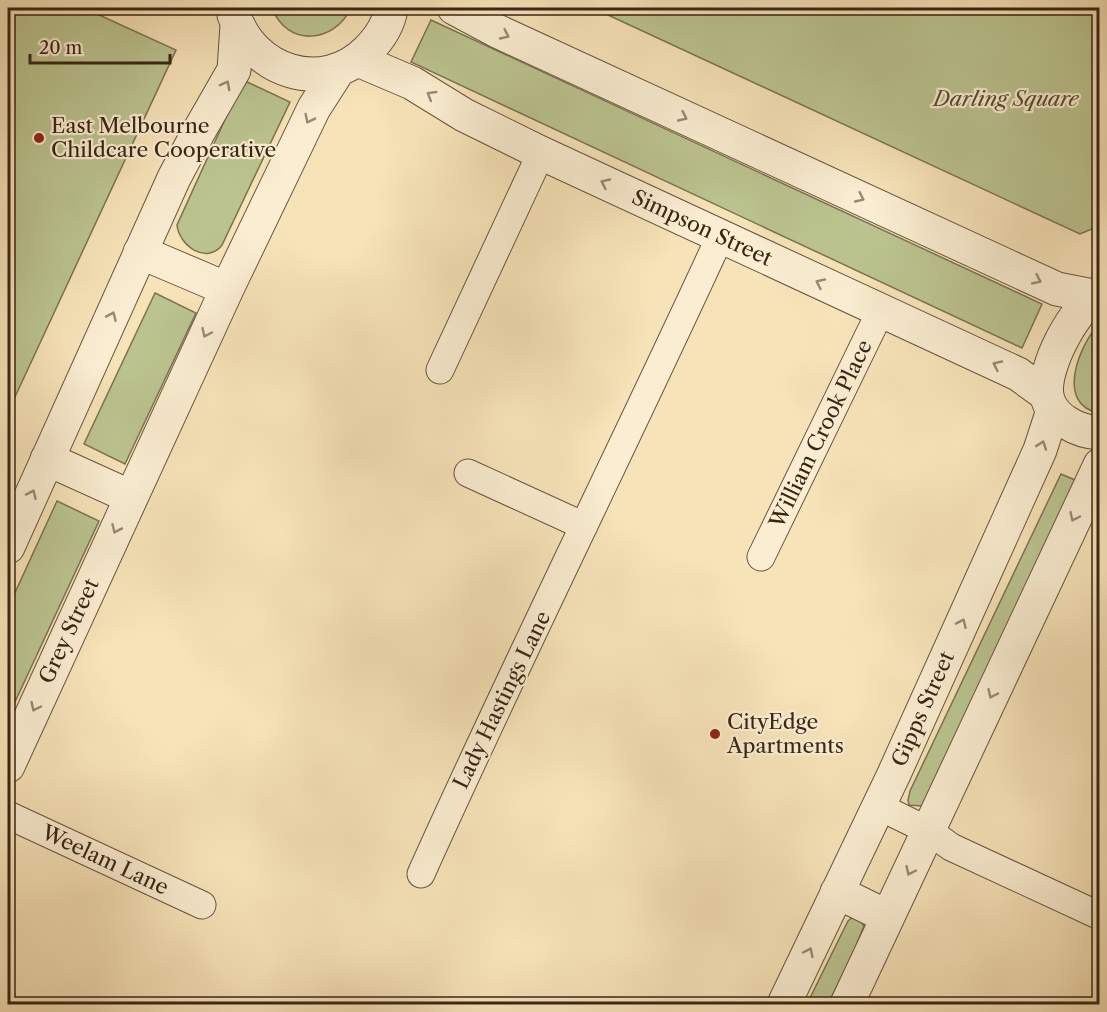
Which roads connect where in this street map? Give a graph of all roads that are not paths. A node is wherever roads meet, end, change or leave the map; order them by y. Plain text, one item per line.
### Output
1 (391, 8) edge
2 (454, 8) edge
3 (232, 13) edge
4 (349, 65) junction
5 (541, 153) junction
6 (720, 237) junction
7 (140, 252) junction
8 (227, 289) junction
9 (1096, 294) edge
10 (881, 310) junction
11 (440, 370) dead end
12 (1050, 403) junction
13 (1100, 433) edge
14 (47, 459) junction
15 (1100, 465) edge
16 (468, 473) dead end
17 (131, 497) junction
18 (584, 526) junction
19 (8, 548) edge
20 (761, 557) dead end
21 (8, 766) edge
22 (878, 806) junction
23 (8, 815) edge
24 (929, 831) junction
25 (421, 874) dead end
26 (837, 892) junction
27 (202, 905) dead end
28 (1100, 916) edge
29 (888, 917) junction
30 (784, 1005) edge
31 (847, 1005) edge

1 - 4 street, Grey Street
2 -> 9 street
3 - 4 street
7 -> 3 street
5 -> 4 street, Simpson Street
4 -> 8 street, Grey Street
6 -> 5 street, Simpson Street
5 - 11 lane
10 -> 6 street, Simpson Street
6 - 18 lane, Lady Hastings Lane
7 - 8 street
14 -> 7 street
8 -> 17 street, Grey Street
9 - 12 street, Gipps Street
12 -> 10 street, Simpson Street
10 - 20 lane, William Crook Place
12 - 13 street, Simpson Street
22 -> 12 street, Gipps Street
14 - 17 street
19 -> 14 street
15 -> 24 street
16 - 18 lane
17 -> 21 street, Grey Street
18 - 25 lane, Lady Hastings Lane
22 - 24 lane
22 - 26 street, Gipps Street
23 - 27 lane, Weelam Lane
24 - 28 lane
24 -> 29 street
26 - 29 street
30 -> 26 street, Gipps Street
29 - 31 street

